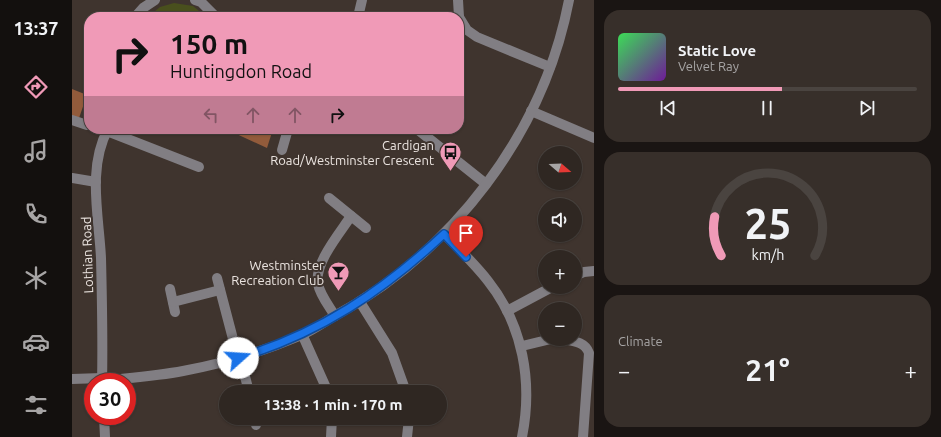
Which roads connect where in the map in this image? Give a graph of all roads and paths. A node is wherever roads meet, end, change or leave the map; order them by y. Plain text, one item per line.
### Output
1 (142, 0) edge
2 (155, 0) edge
3 (195, 0) edge
4 (362, 0) edge
5 (458, 0) edge
6 (569, 0) edge
7 (137, 12) edge
8 (139, 12) edge
9 (211, 12) edge
10 (359, 12) edge
11 (459, 12) edge
12 (464, 25) edge
13 (550, 67) junction
14 (531, 111) junction
15 (72, 120) edge
16 (84, 124) edge
17 (106, 134) edge
18 (118, 134) edge
19 (287, 134) edge
20 (423, 134) edge
21 (594, 138) edge
22 (282, 150) dead end
23 (199, 167) dead end
24 (72, 178) edge
25 (96, 182) junction
26 (486, 184) junction
27 (329, 198) dead end
28 (351, 216) junction
29 (366, 228) dead end
30 (444, 234) junction
31 (594, 271) edge
32 (582, 273) edge
33 (217, 278) dead end
34 (170, 289) dead end
35 (220, 290) junction
36 (539, 294) edge
37 (173, 302) junction
38 (360, 302) junction
39 (507, 311) junction
40 (175, 312) dead end
41 (335, 316) junction
42 (302, 334) junction
43 (538, 342) edge
44 (582, 344) edge
45 (522, 346) junction
46 (239, 357) junction
47 (102, 373) edge
48 (136, 377) edge
49 (72, 380) edge
50 (84, 380) edge
51 (247, 385) edge
52 (325, 385) edge
53 (403, 385) edge
54 (104, 425) edge
55 (332, 425) edge
56 (408, 425) edge
57 (105, 437) edge
58 (331, 437) edge
59 (407, 437) edge
60 (522, 437) edge
61 (582, 437) edge

1 - 7 street
2 - 8 street
3 - 9 street
4 - 10 street
5 - 11 street
6 - 13 street
12 - 13 street
13 - 14 street
14 - 21 street
14 - 26 street
15 - 16 street
17 - 25 street, Lothian Road
18 - 23 street
19 - 22 street
20 - 26 street
24 - 25 street
25 - 47 street, Lothian Road
26 - 30 street
27 - 28 street
28 - 29 street
28 - 41 street
30 - 38 street
30 - 39 street
31 - 32 street
33 - 35 street
34 - 37 street
35 - 37 street
35 - 46 street
36 - 39 street
37 - 40 street
38 - 41 street
38 - 53 street
39 - 45 street
41 - 42 street
42 - 46 street
42 - 52 street
43 - 45 street
44 - 61 street
45 - 60 street
46 - 48 street
46 - 51 street
49 - 50 street
54 - 57 street
55 - 58 street
56 - 59 street

